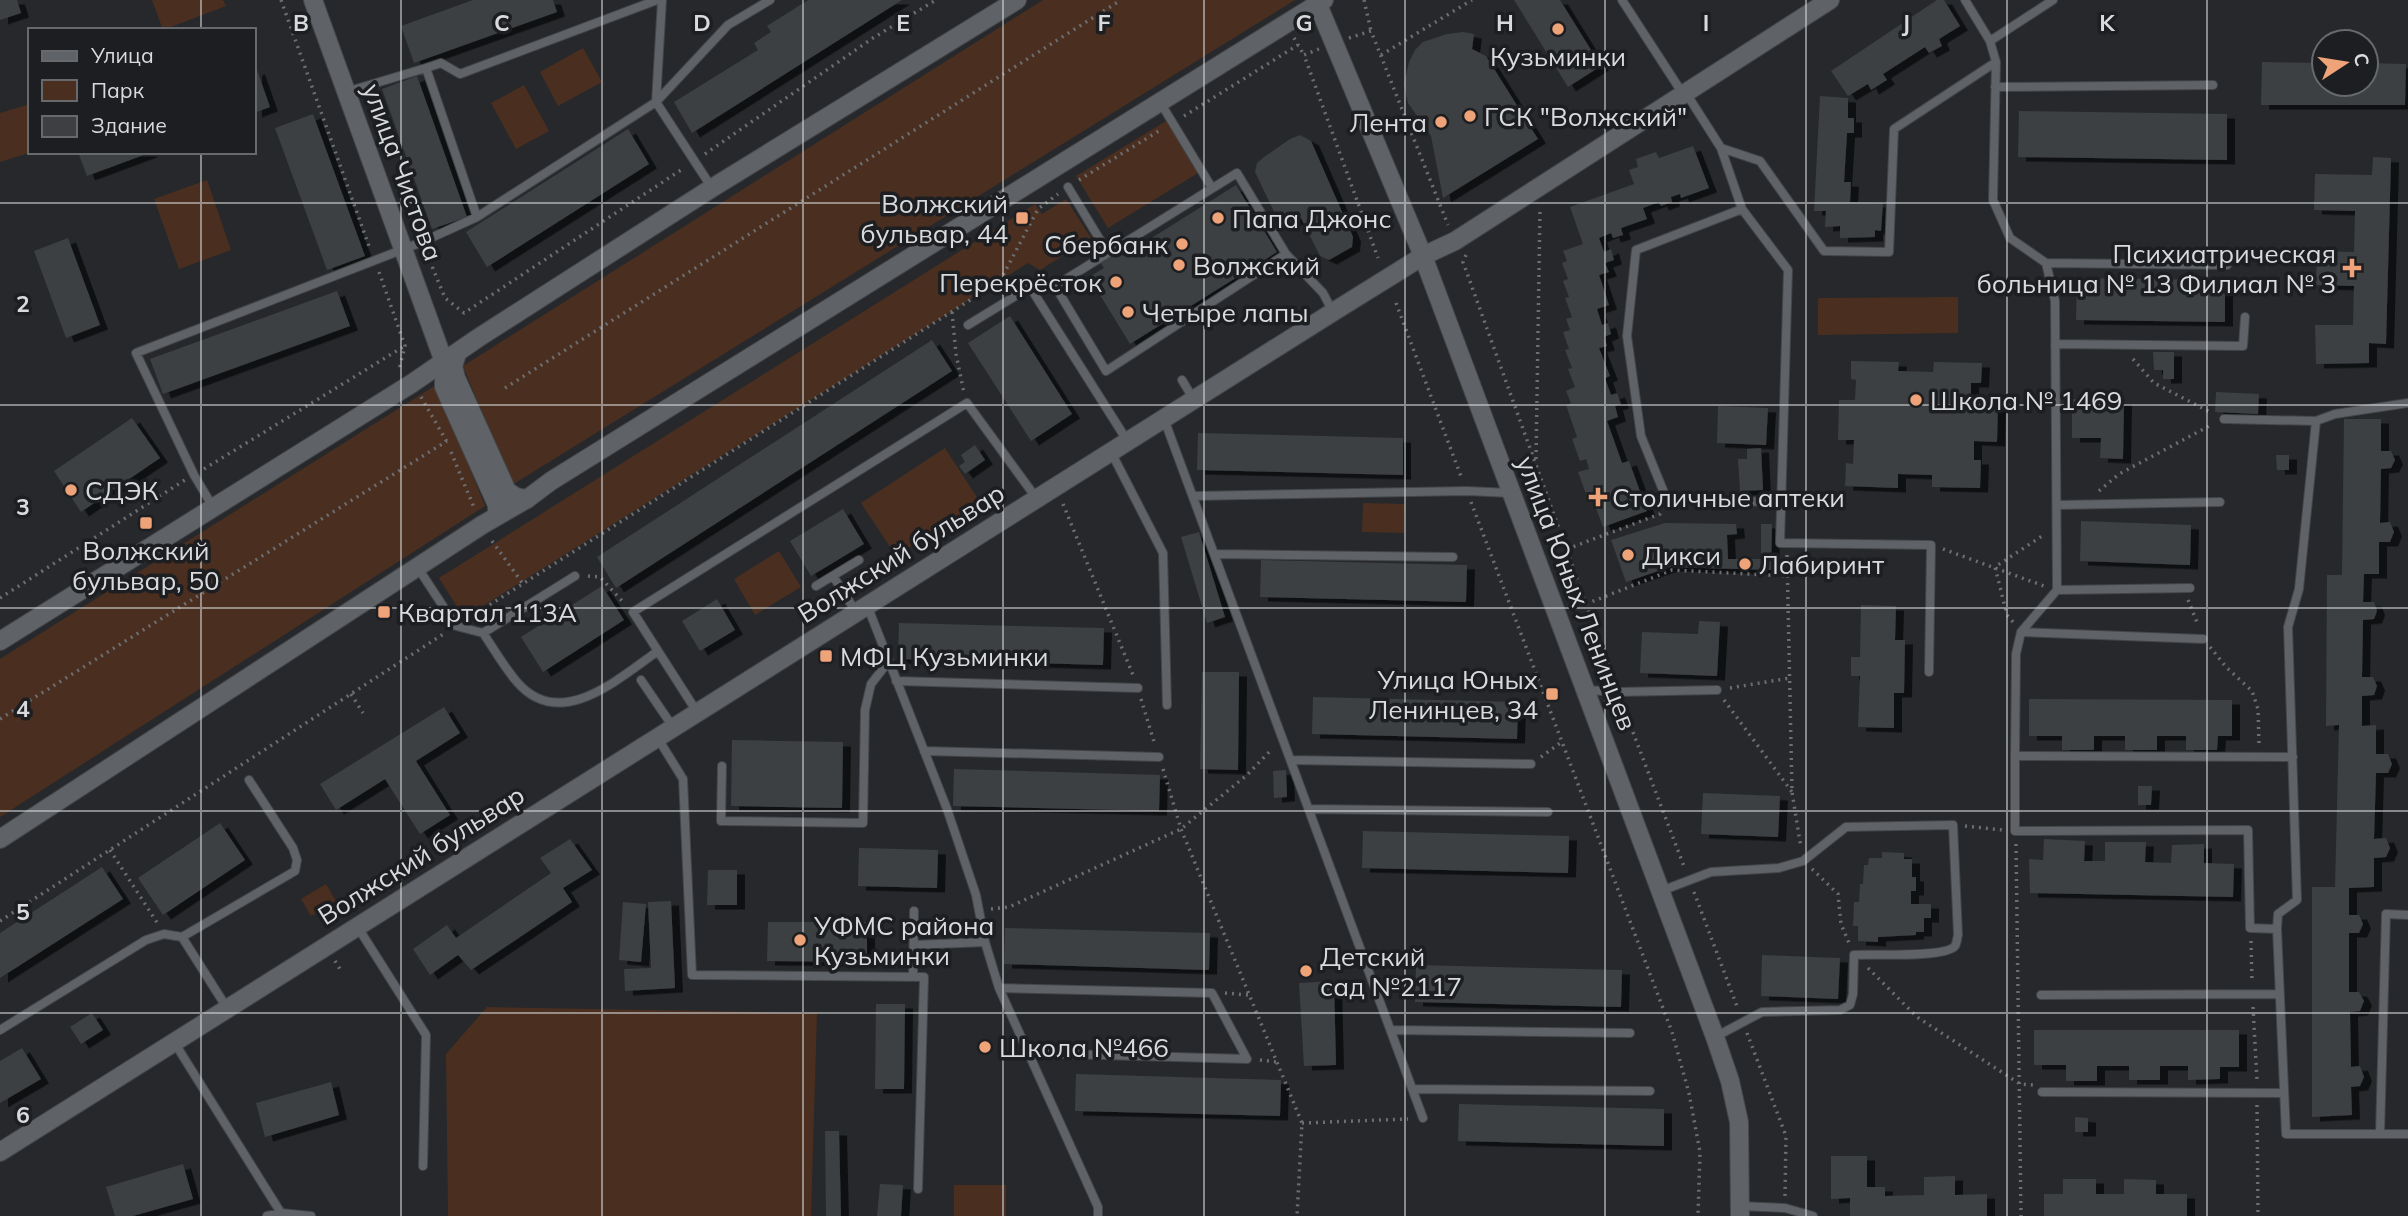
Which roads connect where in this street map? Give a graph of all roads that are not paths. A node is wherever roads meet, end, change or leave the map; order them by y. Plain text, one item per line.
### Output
1 (313, 0) edge
2 (657, 0) edge
3 (662, 0) edge
4 (770, 0) edge
5 (1017, 0) edge
6 (1622, 0) edge
7 (1830, 0) edge
8 (1965, 0) edge
9 (2053, 0) edge
10 (1319, 1) edge
11 (1990, 41) junction
12 (1996, 62) junction
13 (426, 68) junction
14 (2213, 85) dead end
15 (1995, 87) junction
16 (346, 92) junction
17 (1685, 94) junction
18 (656, 102) junction
19 (1160, 102) junction
20 (1721, 148) junction
21 (1068, 187) road end
22 (712, 188) junction
23 (1212, 188) junction
24 (1742, 209) junction
25 (477, 217) junction
26 (403, 250) junction
27 (1108, 253) junction
28 (1286, 254) junction
29 (1423, 256) junction
30 (2046, 263) junction
31 (2227, 264) dead end
32 (1333, 312) junction
33 (2245, 317) dead end
34 (968, 325) dead end
35 (2056, 344) junction
36 (450, 358) junction
37 (1182, 380) dead end
38 (1194, 400) junction
39 (2408, 403) edge
40 (1164, 419) junction
41 (2224, 419) road end
42 (2316, 421) junction
43 (1128, 442) junction
44 (1111, 452) junction
45 (1511, 493) junction
46 (1194, 496) junction
47 (527, 499) junction
48 (1037, 499) junction
49 (1781, 502) junction
50 (2220, 502) dead end
51 (2057, 505) junction
52 (214, 507) junction
53 (489, 521) junction
54 (1215, 554) junction
55 (1453, 557) dead end
56 (859, 560) dead end
57 (418, 568) junction
58 (575, 576) road end
59 (833, 576) junction
60 (817, 586) dead end
61 (2186, 588) road end
62 (2056, 590) junction
63 (861, 608) junction
64 (2021, 632) junction
65 (482, 633) junction
66 (2203, 639) road end
67 (0, 641) edge
68 (658, 651) junction
69 (889, 662) junction
70 (1929, 672) dead end
71 (641, 680) dead end
72 (896, 681) junction
73 (1138, 688) road end
74 (1585, 690) junction
75 (1717, 691) road end
76 (1167, 705) dead end
77 (697, 712) junction
78 (665, 732) junction
79 (924, 751) junction
80 (2015, 756) junction
81 (1159, 757) road end
82 (2293, 757) junction
83 (1291, 760) junction
84 (1531, 764) road end
85 (722, 766) dead end
86 (249, 780) dead end
87 (1310, 809) junction
88 (1548, 813) dead end
89 (0, 839) edge
90 (1661, 891) junction
91 (915, 911) dead end
92 (2408, 915) edge
93 (357, 926) junction
94 (2277, 929) junction
95 (182, 937) junction
96 (985, 942) junction
97 (914, 945) junction
98 (913, 978) junction
99 (999, 988) junction
100 (2279, 994) junction
101 (2041, 995) dead end
102 (227, 1008) junction
103 (0, 1030) edge
104 (1392, 1030) junction
105 (1630, 1033) dead end
106 (1715, 1037) junction
107 (174, 1042) junction
108 (1029, 1053) junction
109 (1413, 1089) junction
110 (1650, 1091) dead end
111 (2042, 1092) road end
112 (2282, 1093) junction
113 (1423, 1118) road end
114 (2380, 1134) junction
115 (2408, 1134) edge
116 (0, 1152) edge
117 (423, 1166) dead end
118 (918, 1189) dead end
119 (1740, 1211) edge
120 (281, 1213) junction
121 (267, 1216) edge
122 (311, 1216) edge
123 (1098, 1216) edge
124 (1812, 1216) edge

1 - 16 main road, улица Чистова
2 - 13 lane
3 - 18 lane
4 - 18 lane
5 - 22 main road
6 - 17 lane
7 - 17 main road, Волжский бульвар
8 - 11 lane
9 - 11 lane
10 - 19 main road
10 - 29 main road, улица Юных Ленинцев
11 - 12 lane
12 - 15 lane
12 - 20 lane
13 - 16 lane
13 - 25 lane
14 - 15 lane
15 - 30 lane
16 - 26 main road, улица Чистова
17 - 20 lane
17 - 29 main road, Волжский бульвар
18 - 22 lane
18 - 25 lane
19 - 23 lane
19 - 47 main road
20 - 24 lane
21 - 27 lane
22 - 36 main road
23 - 27 lane
23 - 28 lane
24 - 49 lane
24 - 49 lane
25 - 26 lane
26 - 36 main road, улица Чистова
26 - 52 lane
27 - 28 lane
28 - 32 lane
29 - 32 main road, Волжский бульвар
29 - 45 main road, улица Юных Ленинцев
30 - 31 lane
30 - 35 lane
32 - 38 main road, Волжский бульвар
33 - 35 lane
34 - 43 lane
35 - 51 lane
36 - 47 main road
36 - 52 main road
36 - 53 main road
37 - 38 lane
38 - 40 main road, Волжский бульвар
39 - 42 lane
40 - 43 main road, Волжский бульвар
40 - 46 lane
41 - 42 lane
42 - 82 lane
43 - 44 main road, Волжский бульвар
44 - 48 main road, Волжский бульвар
44 - 76 lane
45 - 46 lane
45 - 74 main road, улица Юных Ленинцев
46 - 54 lane
47 - 53 main road
48 - 63 main road, Волжский бульвар
48 - 68 lane
49 - 70 lane
50 - 51 lane
51 - 62 lane
52 - 67 main road
53 - 57 main road
54 - 55 lane
54 - 83 lane
56 - 59 lane
57 - 65 lane
57 - 89 main road
58 - 65 lane
59 - 60 lane
59 - 63 lane
61 - 62 lane
62 - 64 lane
63 - 69 lane
63 - 77 main road, Волжский бульвар
64 - 66 lane
64 - 80 lane
65 - 68 lane
68 - 77 lane
69 - 72 lane
69 - 85 lane
71 - 78 lane
72 - 73 lane
72 - 79 lane
74 - 75 lane
74 - 90 main road, улица Юных Ленинцев
77 - 78 main road, Волжский бульвар
78 - 93 main road, Волжский бульвар
78 - 98 lane
79 - 81 lane
79 - 96 lane
80 - 82 lane
80 - 94 lane
82 - 94 lane
83 - 84 lane
83 - 87 lane
86 - 95 lane
87 - 88 lane
87 - 104 lane
90 - 106 main road, улица Юных Ленинцев
90 - 106 lane
91 - 97 lane
92 - 114 lane
93 - 102 main road, Волжский бульвар
93 - 117 lane
94 - 100 lane
95 - 102 lane
95 - 103 lane
96 - 97 lane
96 - 99 lane
97 - 98 lane
98 - 118 lane
99 - 108 lane
99 - 108 lane
100 - 101 lane
100 - 112 lane
102 - 107 main road, Волжский бульвар
104 - 105 lane
104 - 109 lane
106 - 119 main road, улица Юных Ленинцев
107 - 116 main road, Волжский бульвар
107 - 120 lane
108 - 123 lane
109 - 110 lane
109 - 113 lane
111 - 112 lane
112 - 114 lane
114 - 115 lane
119 - 124 lane
120 - 121 lane
120 - 122 lane

